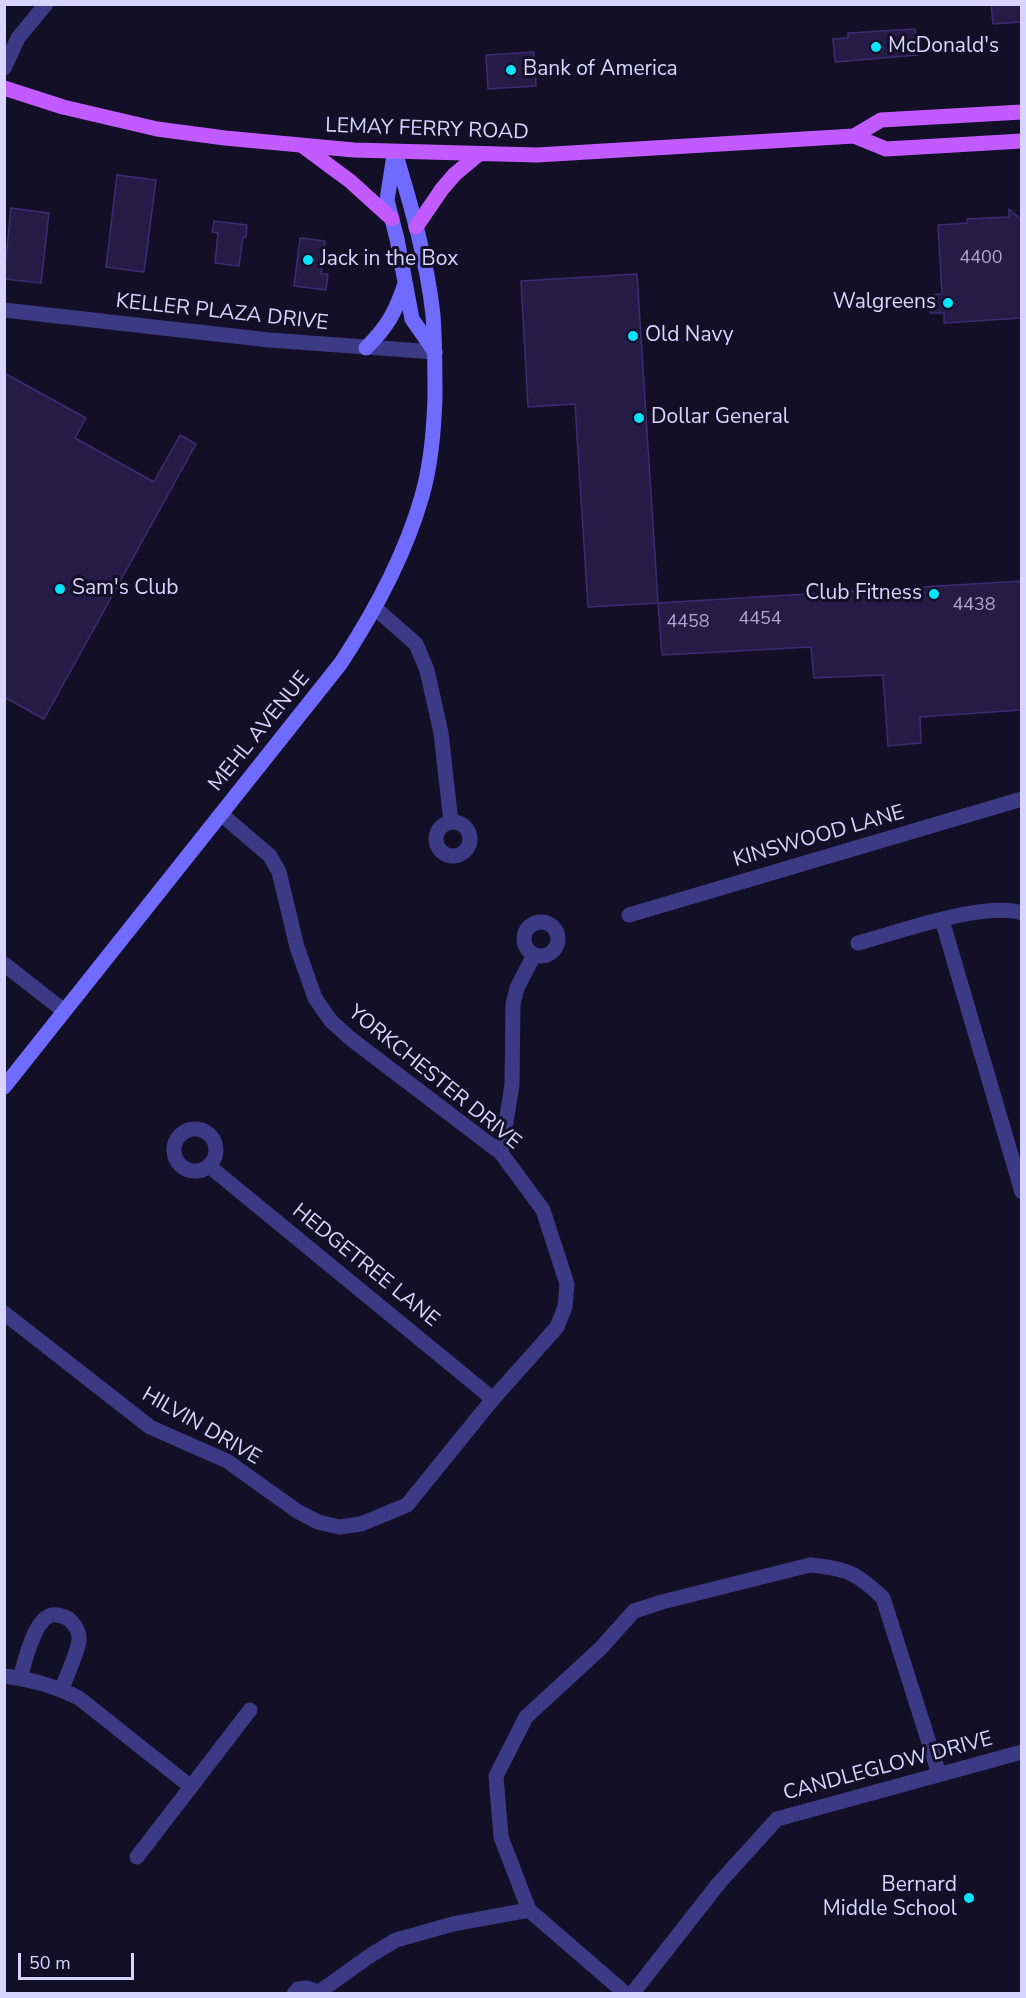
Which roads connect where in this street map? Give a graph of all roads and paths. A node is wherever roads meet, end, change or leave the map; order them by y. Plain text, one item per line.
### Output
1 (46, 4) edge
2 (4, 68) edge
3 (4, 88) edge
4 (1022, 112) edge
5 (854, 136) junction
6 (1022, 141) edge
7 (304, 147) junction
8 (395, 152) junction
9 (479, 154) junction
10 (393, 219) junction
11 (416, 227) junction
12 (405, 284) junction
13 (4, 310) edge
14 (366, 348) junction
15 (435, 352) junction
16 (375, 608) junction
17 (1022, 799) edge
18 (221, 814) junction
19 (450, 822) dead end
20 (1022, 913) edge
21 (629, 915) dead end
22 (942, 920) junction
23 (858, 943) dead end
24 (534, 955) dead end
25 (4, 964) edge
26 (64, 1011) junction
27 (4, 1087) edge
28 (501, 1153) junction
29 (210, 1166) dead end
30 (1022, 1192) edge
31 (4, 1313) edge
32 (494, 1399) junction
33 (361, 1524) joint
34 (12, 1677) edge
35 (62, 1689) junction
36 (250, 1710) dead end
37 (1022, 1752) edge
38 (939, 1774) junction
39 (191, 1787) junction
40 (137, 1857) dead end
41 (529, 1910) junction
42 (319, 1993) edge
43 (294, 1994) edge
44 (626, 1994) edge
45 (632, 1994) edge

1 - 2 street
3 - 7 main road, LEMAY FERRY ROAD
4 - 5 main road, LEMAY FERRY ROAD
5 - 6 main road, LEMAY FERRY ROAD
5 - 9 main road, LEMAY FERRY ROAD
7 - 8 main road, LEMAY FERRY ROAD
7 - 10 main road
8 - 9 main road, LEMAY FERRY ROAD
8 - 10 street
8 - 11 street, MEHL AVENUE
9 - 11 main road
10 - 12 street
11 - 15 street, MEHL AVENUE
12 - 14 street
12 - 15 street
13 - 14 street, KELLER PLAZA DRIVE
14 - 15 street, KELLER PLAZA DRIVE
15 - 16 street, MEHL AVENUE
16 - 18 street, MEHL AVENUE
16 - 19 street
17 - 21 street, KINSWOOD LANE
18 - 26 street, MEHL AVENUE
18 - 28 street, YORKCHESTER DRIVE
20 - 22 street
22 - 23 street
22 - 30 street
24 - 28 street
25 - 26 street
26 - 27 street, MEHL AVENUE
28 - 32 street, YORKCHESTER DRIVE
29 - 32 street, HEDGETREE LANE
31 - 33 street, HILVIN DRIVE
32 - 33 street, YORKCHESTER DRIVE
34 - 35 street
34 - 35 street
35 - 39 street
36 - 39 street
37 - 38 street, CANDLEGLOW DRIVE
38 - 41 street
38 - 45 street, CANDLEGLOW DRIVE
39 - 40 street
41 - 42 street
41 - 44 street
42 - 43 street

